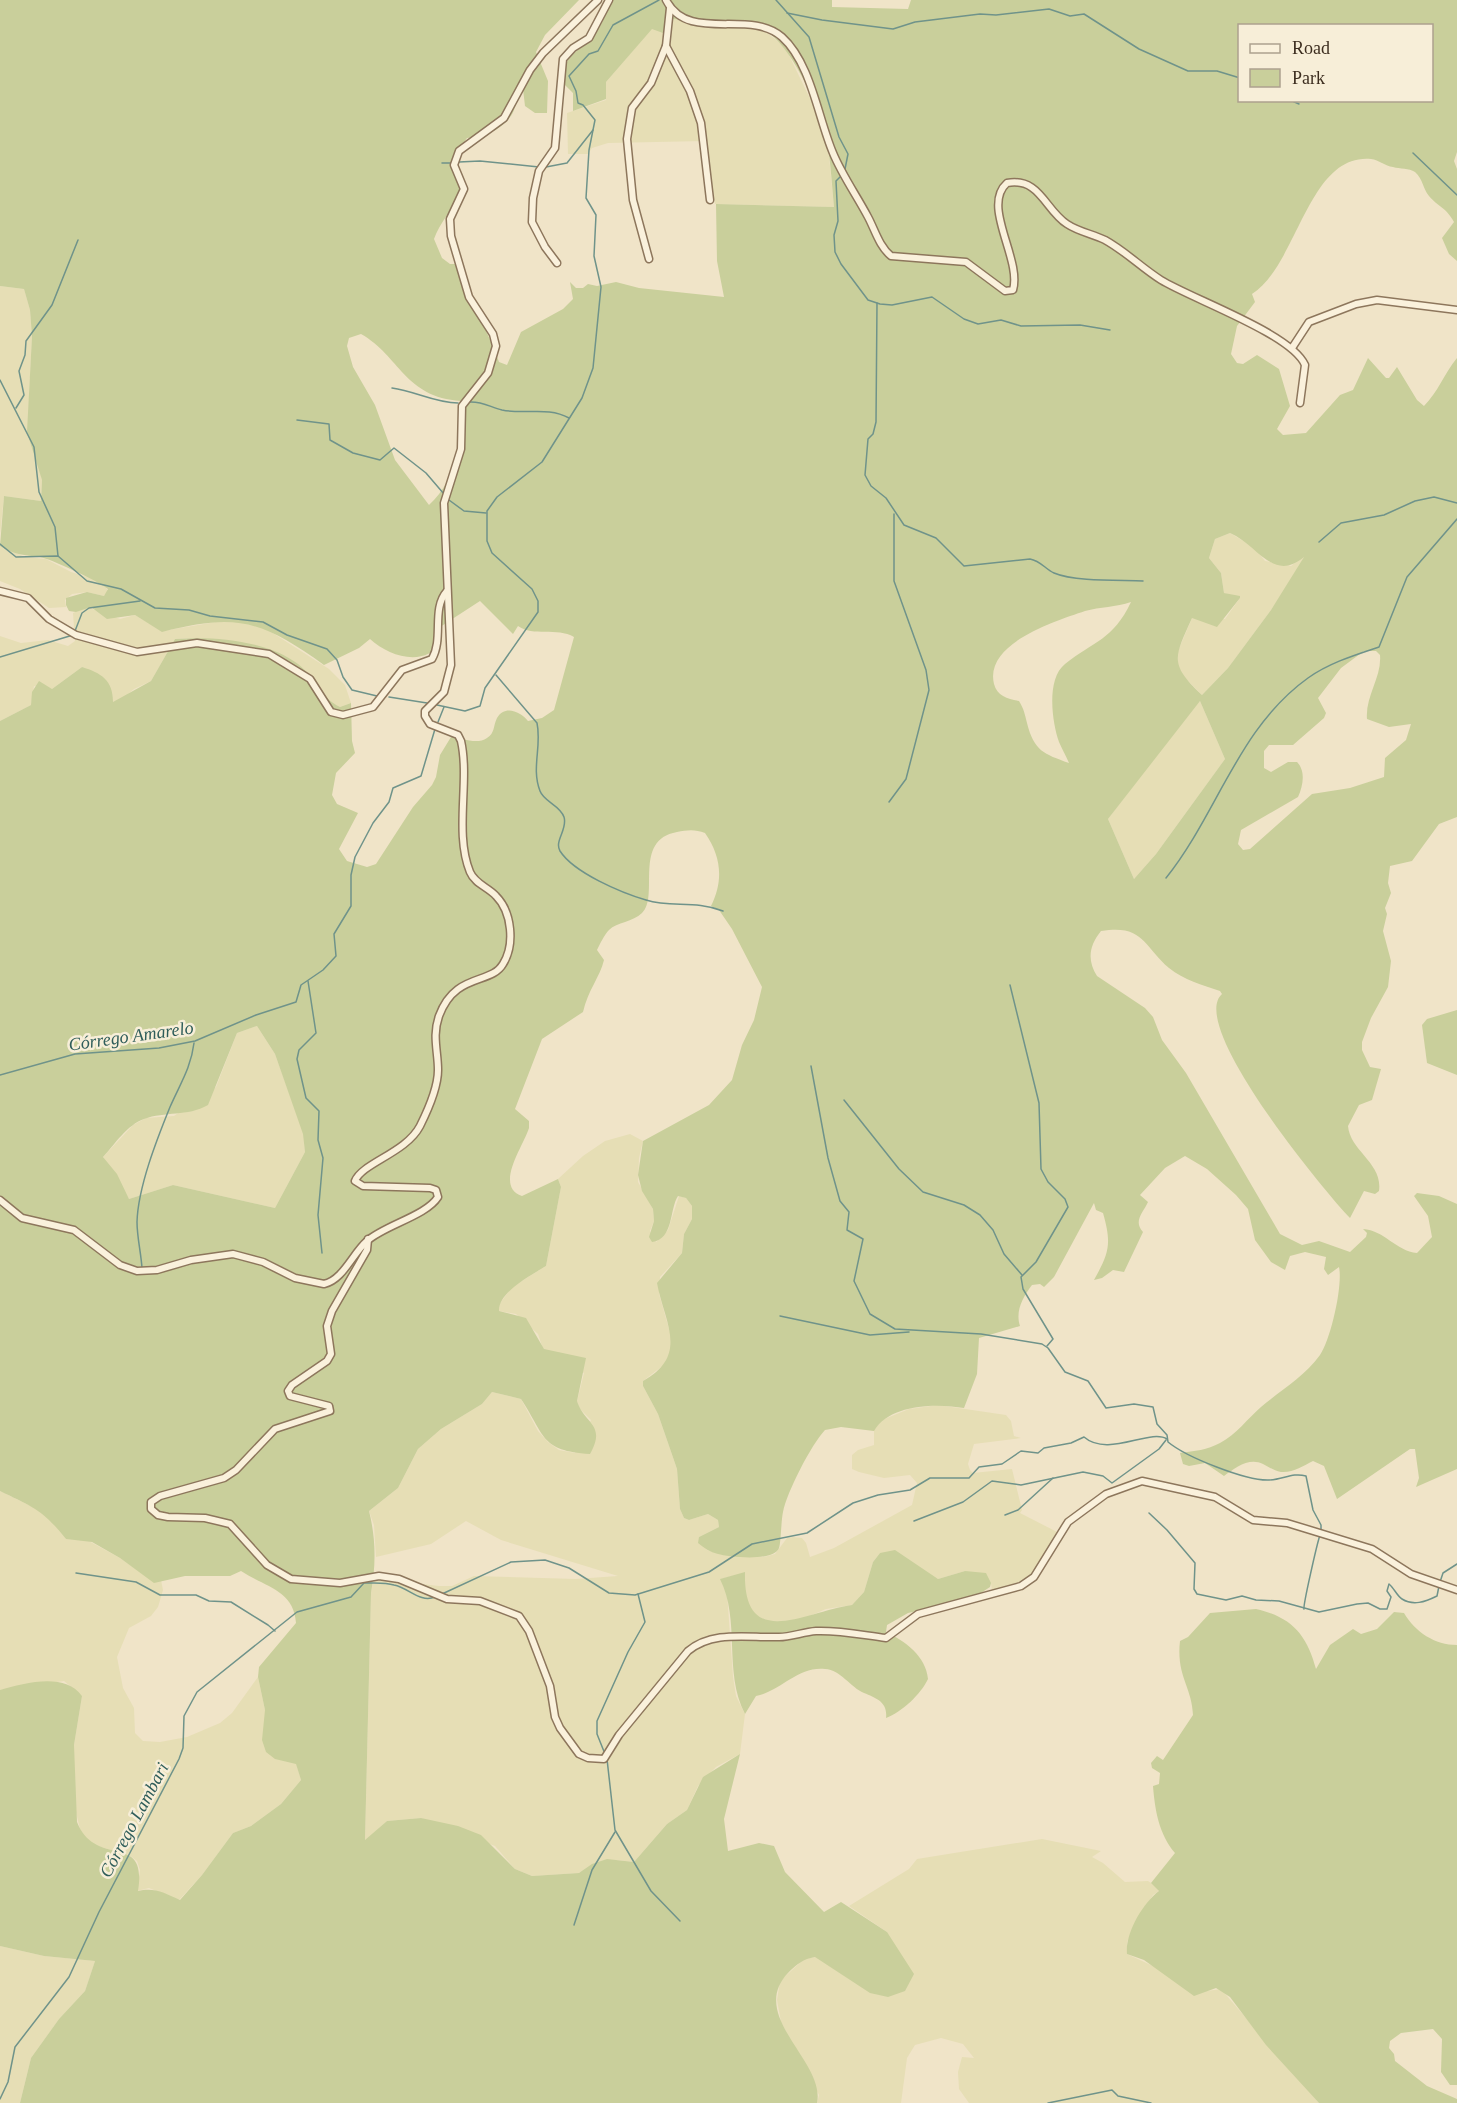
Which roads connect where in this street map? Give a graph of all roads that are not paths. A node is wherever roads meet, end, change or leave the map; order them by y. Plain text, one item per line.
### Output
1 (598, 0) edge
2 (609, 0) edge
3 (666, 0) edge
4 (670, 8) junction
5 (666, 46) junction
6 (710, 200) dead end
7 (649, 259) dead end
8 (557, 263) dead end
9 (1457, 310) edge
10 (1292, 348) junction
11 (1300, 403) dead end
12 (0, 591) edge
13 (447, 591) junction
14 (0, 1200) edge
15 (368, 1239) junction
16 (1457, 1590) edge

1 - 13 street
2 - 8 street
3 - 4 street
4 - 5 street
4 - 10 street
5 - 6 street
5 - 7 street
9 - 10 street
10 - 11 street
12 - 13 street
13 - 15 street
14 - 15 street
15 - 16 street

